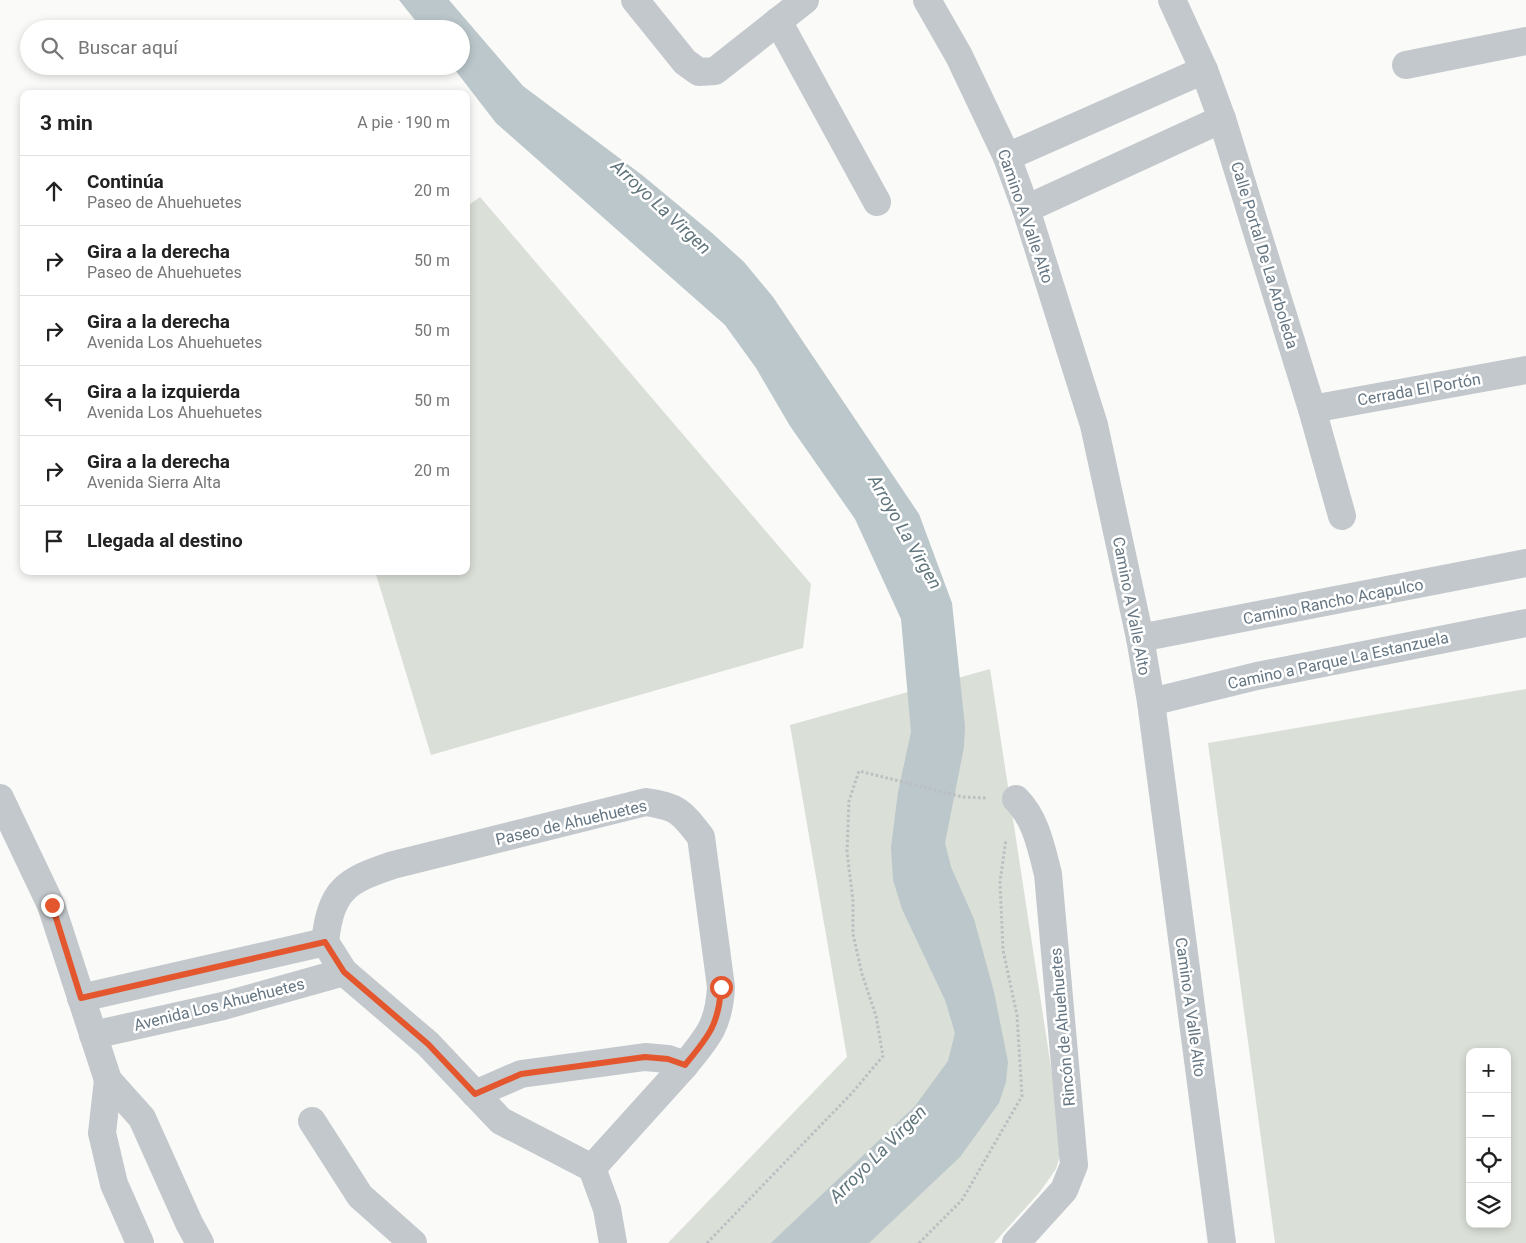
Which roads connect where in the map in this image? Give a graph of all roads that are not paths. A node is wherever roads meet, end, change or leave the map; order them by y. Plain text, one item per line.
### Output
1 (635, 0) edge
2 (805, 0) edge
3 (927, 0) edge
4 (1172, 0) edge
5 (778, 21) junction
6 (1526, 41) edge
7 (1406, 65) dead end
8 (1204, 70) junction
9 (1222, 119) junction
10 (1008, 157) junction
11 (876, 202) dead end
12 (1026, 209) junction
13 (1526, 370) edge
14 (1312, 409) junction
15 (1342, 516) dead end
16 (1526, 563) edge
17 (1526, 623) edge
18 (1140, 638) junction
19 (1151, 702) junction
20 (0, 798) edge
21 (1016, 799) road end
22 (325, 942) junction
23 (344, 972) junction
24 (81, 998) junction
25 (93, 1035) junction
26 (685, 1065) junction
27 (108, 1080) junction
28 (475, 1094) junction
29 (312, 1121) dead end
30 (592, 1168) junction
31 (140, 1243) edge
32 (200, 1243) edge
33 (413, 1243) edge
34 (613, 1243) edge
35 (1016, 1243) edge
36 (1222, 1243) edge

1 - 5 street
2 - 5 street
3 - 10 street, Camino A Valle Alto
4 - 8 street, Calle Portal De La Arboleda
5 - 11 street
6 - 7 street
8 - 9 street, Calle Portal De La Arboleda
8 - 10 street
9 - 12 street
9 - 14 street, Calle Portal De La Arboleda
10 - 12 street, Camino A Valle Alto
12 - 18 street, Camino A Valle Alto
13 - 14 street, Cerrada El Portón
14 - 15 street, Calle Portal De La Arboleda
16 - 18 street, Camino Rancho Acapulco
17 - 19 street, Camino a Parque La Estanzuela
18 - 19 street, Camino A Valle Alto
19 - 36 street, Camino A Valle Alto
20 - 24 street
21 - 35 street, Rincón de Ahuehuetes
22 - 23 street
22 - 24 street
22 - 26 street, Paseo de Ahuehuetes
23 - 25 street, Avenida Los Ahuehuetes
23 - 28 street
24 - 25 street
25 - 27 street
26 - 28 street
26 - 30 street, Paseo de Ahuehuetes
27 - 31 street
27 - 32 street
28 - 30 street
29 - 33 street
30 - 34 street

